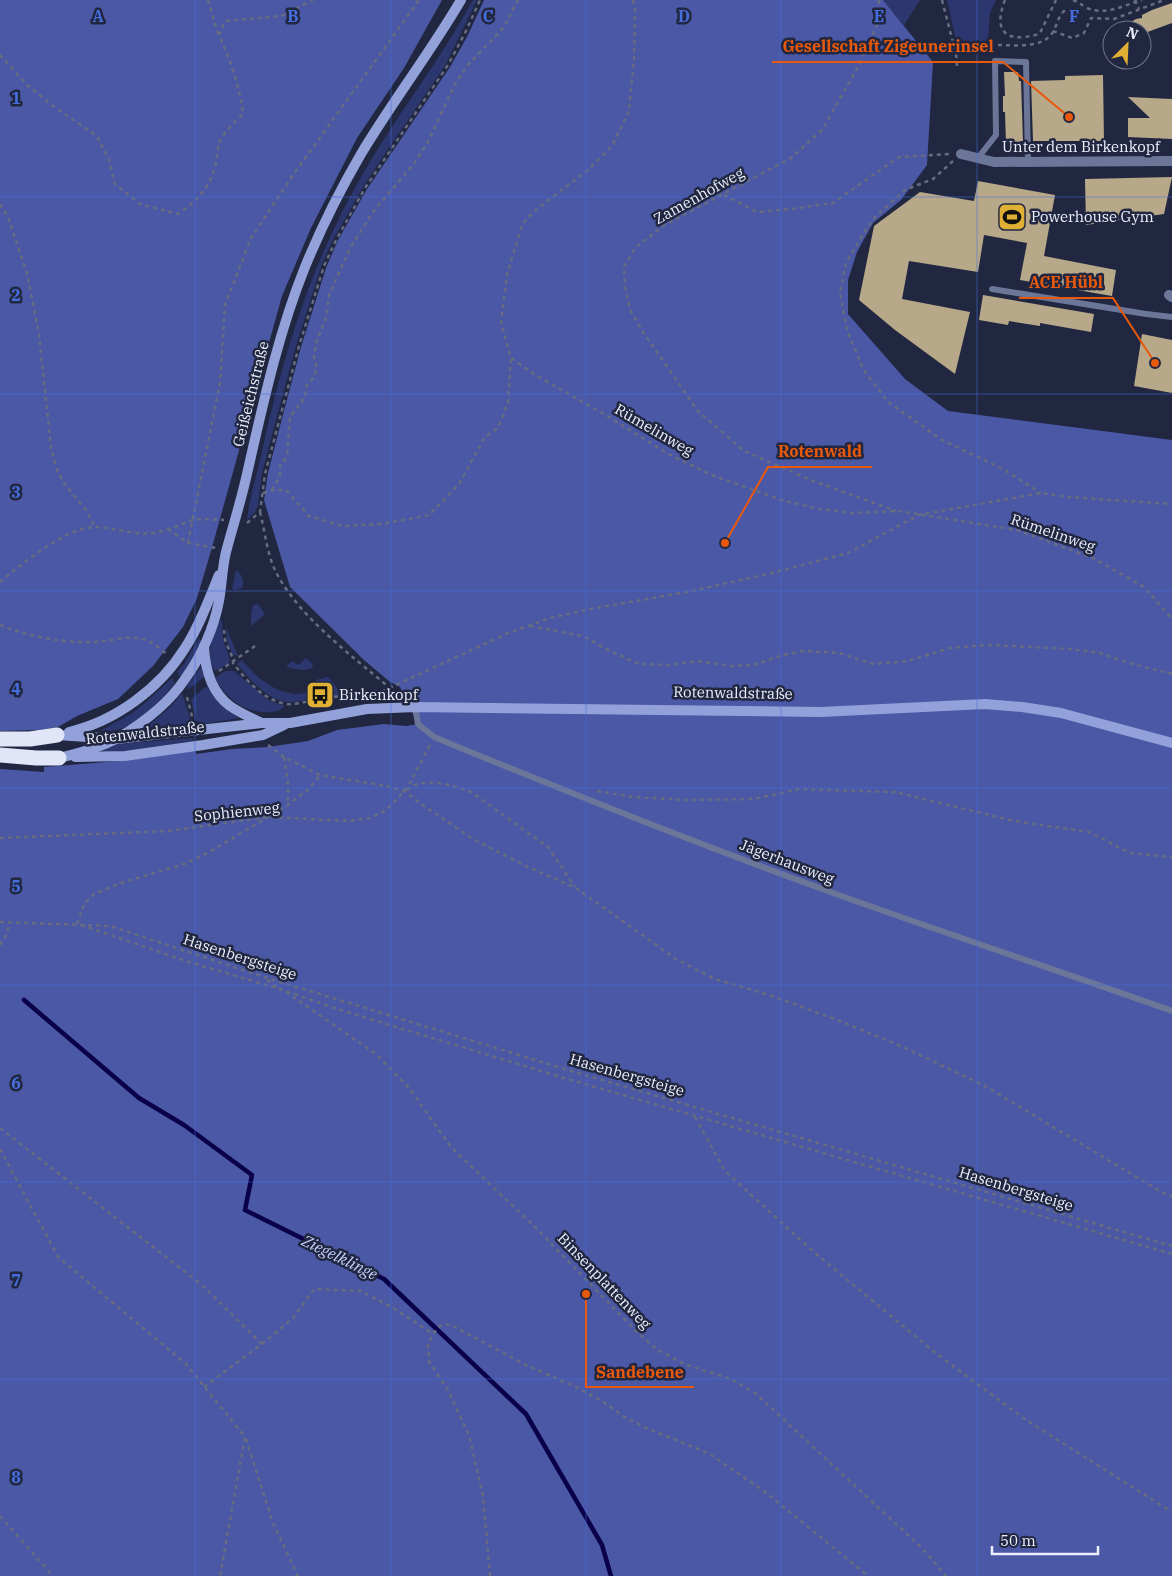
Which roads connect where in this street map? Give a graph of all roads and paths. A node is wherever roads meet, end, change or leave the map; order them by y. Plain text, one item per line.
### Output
1 (208, 0) edge
2 (313, 0) edge
3 (418, 0) edge
4 (461, 0) edge
5 (480, 0) edge
6 (518, 0) edge
7 (633, 0) edge
8 (879, 0) edge
9 (942, 0) edge
10 (1005, 0) edge
11 (1056, 0) edge
12 (1073, 0) edge
13 (1142, 0) edge
14 (1164, 0) edge
15 (1136, 1) edge
16 (1140, 9) junction
17 (1074, 11) dead end
18 (1054, 31) junction
19 (219, 35) junction
20 (998, 45) dead end
21 (0, 55) edge
22 (957, 66) dead end
23 (961, 154) junction
24 (978, 158) junction
25 (1028, 162) junction
26 (1172, 162) edge
27 (723, 194) junction
28 (0, 204) edge
29 (992, 289) dead end
30 (1172, 317) edge
31 (511, 358) junction
32 (272, 490) junction
33 (1041, 493) junction
34 (262, 494) junction
35 (1172, 504) edge
36 (898, 511) junction
37 (260, 512) junction
38 (919, 515) junction
39 (223, 519) dead end
40 (193, 520) junction
41 (246, 524) dead end
42 (95, 527) junction
43 (168, 529) junction
44 (188, 543) junction
45 (216, 548) dead end
46 (224, 564) junction
47 (0, 582) edge
48 (1172, 619) edge
49 (0, 625) edge
50 (529, 626) junction
51 (224, 628) dead end
52 (204, 645) junction
53 (255, 646) dead end
54 (165, 653) dead end
55 (233, 663) junction
56 (214, 674) dead end
57 (1172, 674) edge
58 (390, 688) junction
59 (187, 695) dead end
60 (415, 707) junction
61 (262, 723) junction
62 (290, 723) junction
63 (195, 724) dead end
64 (57, 735) junction
65 (434, 737) junction
66 (0, 739) edge
67 (117, 739) junction
68 (1172, 744) edge
69 (268, 745) dead end
70 (0, 755) edge
71 (284, 757) junction
72 (59, 758) junction
73 (320, 775) junction
74 (404, 791) junction
75 (596, 791) dead end
76 (288, 805) junction
77 (268, 817) junction
78 (0, 838) edge
79 (1172, 857) edge
80 (576, 888) junction
81 (0, 922) edge
82 (9, 922) junction
83 (78, 924) junction
84 (0, 945) edge
85 (264, 978) junction
86 (283, 990) junction
87 (1172, 1011) edge
88 (694, 1116) junction
89 (0, 1128) edge
90 (0, 1149) edge
91 (1172, 1197) edge
92 (1172, 1246) edge
93 (1172, 1254) edge
94 (433, 1334) junction
95 (262, 1344) junction
96 (204, 1387) junction
97 (245, 1437) junction
98 (1172, 1512) edge
99 (0, 1516) edge
100 (53, 1576) edge
101 (220, 1576) edge
102 (298, 1576) edge
103 (490, 1576) edge
104 (868, 1576) edge
105 (946, 1576) edge

1 - 19 path
2 - 19 path
3 - 40 path
4 - 46 main road, Geißeichstraße
5 - 34 path
6 - 32 path
7 - 31 path
8 - 27 path, Zamenhofweg
9 - 22 path
10 - 11 path
12 - 15 path
13 - 15 path
14 - 16 path
15 - 16 path
16 - 18 path
17 - 18 path
18 - 20 path
19 - 21 path
23 - 24 street, Unter dem Birkenkopf
23 - 27 path
23 - 33 path
24 - 25 street, Unter dem Birkenkopf
24 - 25 lane
25 - 26 street, Unter dem Birkenkopf
27 - 36 path, Zamenhofweg
28 - 42 path
29 - 30 lane
31 - 32 path
31 - 36 path, Rümelinweg
32 - 34 path
33 - 35 path
33 - 38 path
34 - 37 path
36 - 38 path, Rümelinweg
37 - 41 path
37 - 58 path
38 - 48 path, Rümelinweg
38 - 50 path
39 - 40 path
40 - 43 path
40 - 44 path
42 - 43 path
42 - 47 path
43 - 44 path
44 - 45 path
46 - 52 main road, Geißeichstraße
46 - 64 main road, Rotenwaldstraße
49 - 54 path
50 - 57 path
50 - 58 path
51 - 55 path
52 - 61 main road
52 - 67 main road, Geißeichstraße
53 - 55 path
55 - 56 path
55 - 58 path
59 - 63 path
60 - 62 main road, Rotenwaldstraße
60 - 65 lane, Jägerhausweg
60 - 68 main road, Rotenwaldstraße
61 - 62 main road, Rotenwaldstraße
61 - 67 main road, Rotenwaldstraße
62 - 72 main road, Rotenwaldstraße
64 - 66 highway, Rotenwaldstraße
64 - 67 main road, Rotenwaldstraße
65 - 74 path, Sophienweg
65 - 87 lane, Jägerhausweg
67 - 72 main road, Geißeichstraße
69 - 71 path
70 - 72 highway, Rotenwaldstraße
71 - 73 path
71 - 76 path
73 - 74 path
73 - 76 path
74 - 77 path, Sophienweg
74 - 80 path
74 - 80 path
75 - 79 path
76 - 77 path
77 - 78 path, Sophienweg
77 - 83 path
80 - 91 path
81 - 82 path, Hasenbergsteige
82 - 83 path, Hasenbergsteige
82 - 84 path
83 - 85 path, Hasenbergsteige
83 - 86 path
85 - 86 path, Binsenplattenweg
85 - 92 path, Hasenbergsteige
86 - 88 path
86 - 105 path, Binsenplattenweg
88 - 93 path
88 - 98 path
89 - 95 path
90 - 96 path
94 - 95 path
94 - 103 path
94 - 104 path
95 - 96 path
96 - 97 path
97 - 101 path
97 - 102 path
99 - 100 path

